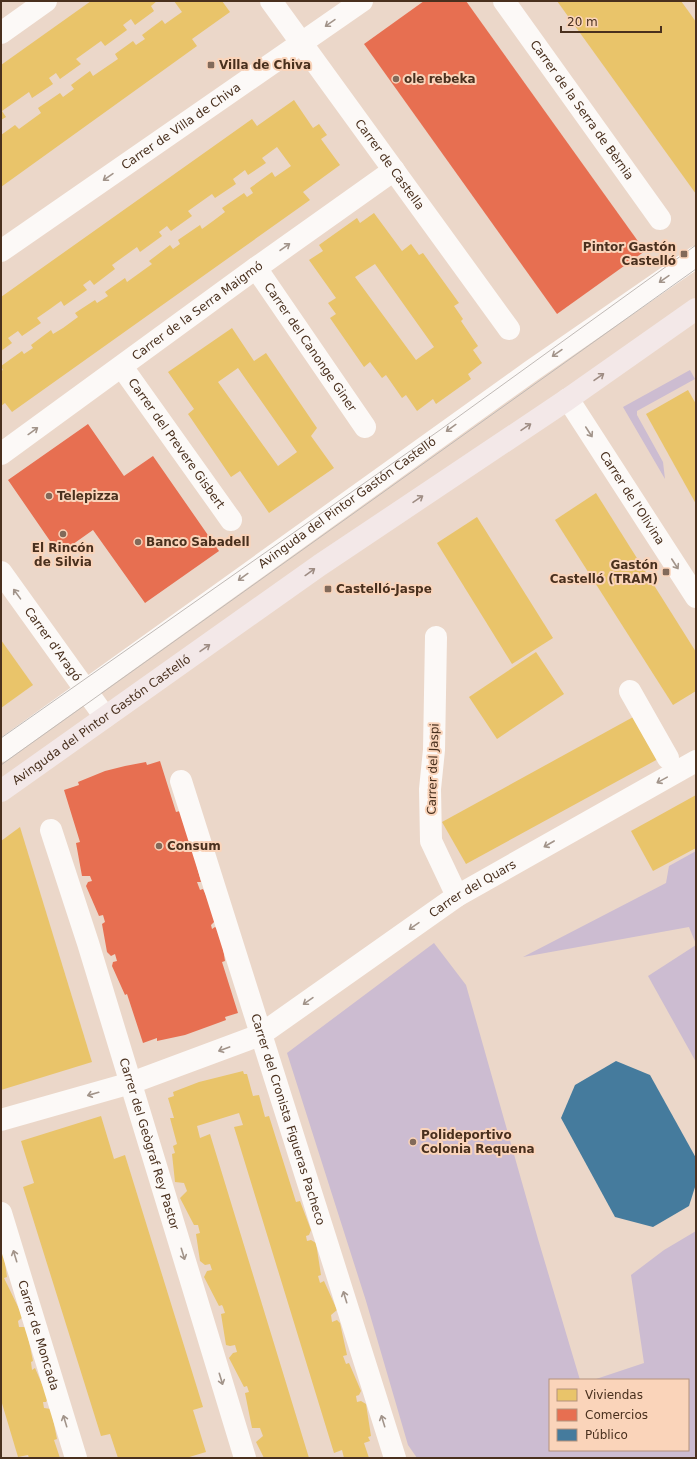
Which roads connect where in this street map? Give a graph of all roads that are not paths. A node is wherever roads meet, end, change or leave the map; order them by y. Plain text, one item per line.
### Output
1 (46, 1) edge
2 (271, 1) edge
3 (362, 1) edge
4 (504, 1) edge
5 (1, 33) edge
6 (301, 43) junction
7 (394, 170) junction
8 (660, 219) dead end
9 (1, 251) edge
10 (696, 257) edge
11 (256, 268) junction
12 (696, 309) edge
13 (509, 329) dead end
14 (122, 367) junction
15 (568, 399) junction
16 (365, 427) dead end
17 (1, 454) edge
18 (231, 520) dead end
19 (1, 572) edge
20 (696, 597) edge
21 (436, 637) dead end
22 (86, 690) junction
23 (630, 690) dead end
24 (105, 717) junction
25 (1, 751) edge
26 (668, 758) dead end
27 (696, 761) edge
28 (181, 780) dead end
29 (1, 791) edge
30 (51, 830) dead end
31 (457, 896) junction
32 (260, 1035) junction
33 (131, 1083) junction
34 (1, 1120) edge
35 (1, 1213) edge
36 (76, 1458) edge
37 (245, 1458) edge
38 (395, 1458) edge

1 - 5 street
2 - 6 street, Carrer de Castella
3 -> 6 street, Carrer de Villa de Chiva
4 - 8 street, Carrer de la Serra de Bèrnia
6 - 7 street, Carrer de Castella
6 -> 9 street, Carrer de Villa de Chiva
11 -> 7 street, Carrer de la Serra Maigmó
7 - 13 street, Carrer de Castella
10 -> 22 street, Avinguda del Pintor Gastón Castelló
11 - 14 street, Carrer de la Serra Maigmó
11 - 16 street, Carrer del Canonge Giner
15 -> 12 main road, Avinguda del Pintor Gastón Castelló
17 -> 14 street, Carrer de la Serra Maigmó
14 - 18 street, Carrer del Prevere Gisbert
15 -> 20 street, Carrer de l'Olivina
24 -> 15 main road, Avinguda del Pintor Gastón Castelló
22 -> 19 street, Carrer d'Aragó
21 - 31 street, Carrer del Jaspi
22 - 24 street, Carrer d'Aragó
22 - 25 street, Avinguda del Pintor Gastón Castelló
23 - 26 street
24 - 29 main road, Avinguda del Pintor Gastón Castelló
27 -> 31 street, Carrer del Quars
28 - 32 street, Carrer del Cronista Figueras Pacheco
30 - 33 street, Carrer del Geògraf Rey Pastor
31 -> 32 street, Carrer del Quars
32 -> 33 street, Carrer del Quars
38 -> 32 street, Carrer del Cronista Figueras Pacheco
33 -> 34 street, Carrer del Quars
33 -> 37 street, Carrer del Geògraf Rey Pastor
36 -> 35 street, Carrer de Moncada

